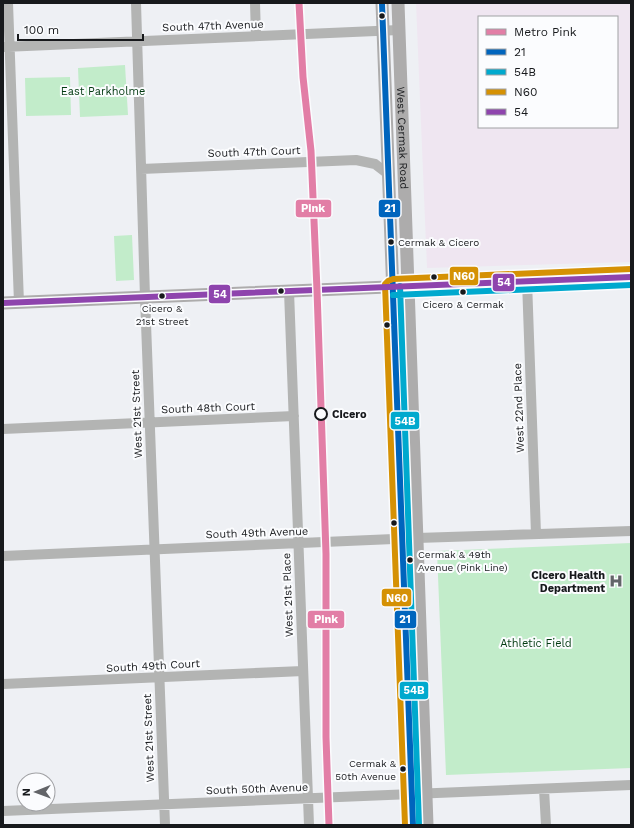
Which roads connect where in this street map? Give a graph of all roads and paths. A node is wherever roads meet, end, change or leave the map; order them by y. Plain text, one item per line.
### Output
1 (8, 3) edge
2 (136, 3) edge
3 (255, 3) edge
4 (382, 3) edge
5 (398, 3) edge
6 (383, 30) junction
7 (399, 30) junction
8 (256, 36) junction
9 (137, 41) junction
10 (6, 47) edge
11 (141, 169) junction
12 (388, 174) junction
13 (631, 277) edge
14 (527, 281) junction
15 (408, 286) junction
16 (393, 287) junction
17 (289, 291) junction
18 (145, 297) junction
19 (3, 303) edge
20 (19, 303) junction
21 (294, 416) junction
22 (150, 422) junction
23 (3, 429) edge
24 (631, 531) edge
25 (536, 534) junction
26 (417, 538) junction
27 (402, 539) junction
28 (299, 543) junction
29 (154, 549) junction
30 (3, 556) edge
31 (303, 671) junction
32 (159, 678) junction
33 (3, 684) edge
34 (631, 785) edge
35 (544, 789) junction
36 (412, 794) junction
37 (426, 794) junction
38 (308, 799) junction
39 (164, 805) junction
40 (3, 811) edge
41 (165, 825) edge
42 (309, 825) edge
43 (413, 825) edge
44 (427, 825) edge
45 (546, 825) edge

1 - 10 street
2 - 9 street, West 21st Street
3 - 8 street
4 - 6 main road, West Cermak Road
5 - 7 main road, West Cermak Road
6 - 7 street, South 47th Avenue
6 - 8 street, South 47th Avenue
6 - 12 main road, West Cermak Road
7 - 15 main road, West Cermak Road
8 - 9 street, South 47th Avenue
9 - 10 street, South 47th Avenue
9 - 11 street, West 21st Street
10 - 20 street
11 - 12 street, South 47th Court
11 - 18 street, West 21st Street
12 - 16 main road, West Cermak Road
13 - 14 main road
14 - 15 main road
14 - 25 street, West 22nd Place
15 - 16 main road
15 - 26 main road, West Cermak Road
16 - 17 main road
16 - 27 main road, West Cermak Road
17 - 18 main road
17 - 21 street, West 21st Place
18 - 20 main road
18 - 22 street, West 21st Street
19 - 20 main road
21 - 22 street, South 48th Court
21 - 28 street, West 21st Place
22 - 23 street, South 48th Court
22 - 29 street, West 21st Street
24 - 25 street, South 49th Avenue
25 - 26 street, South 49th Avenue
26 - 27 street, South 49th Avenue
26 - 37 main road, West Cermak Road
27 - 28 street, South 49th Avenue
27 - 36 main road, West Cermak Road
28 - 29 street, South 49th Avenue
28 - 31 street, West 21st Place
29 - 30 street, South 49th Avenue
29 - 32 street, West 21st Street
31 - 32 street, South 49th Court
31 - 38 street, West 21st Place
32 - 33 street, South 49th Court
32 - 39 street, West 21st Street
34 - 35 street, South 50th Avenue
35 - 37 street, South 50th Avenue
35 - 45 street
36 - 37 street, South 50th Avenue
36 - 38 street, South 50th Avenue
36 - 43 main road, West Cermak Road
37 - 44 main road, West Cermak Road
38 - 39 street, South 50th Avenue
38 - 42 street, West 21st Place
39 - 40 street, South 50th Avenue
39 - 41 street, West 21st Street

